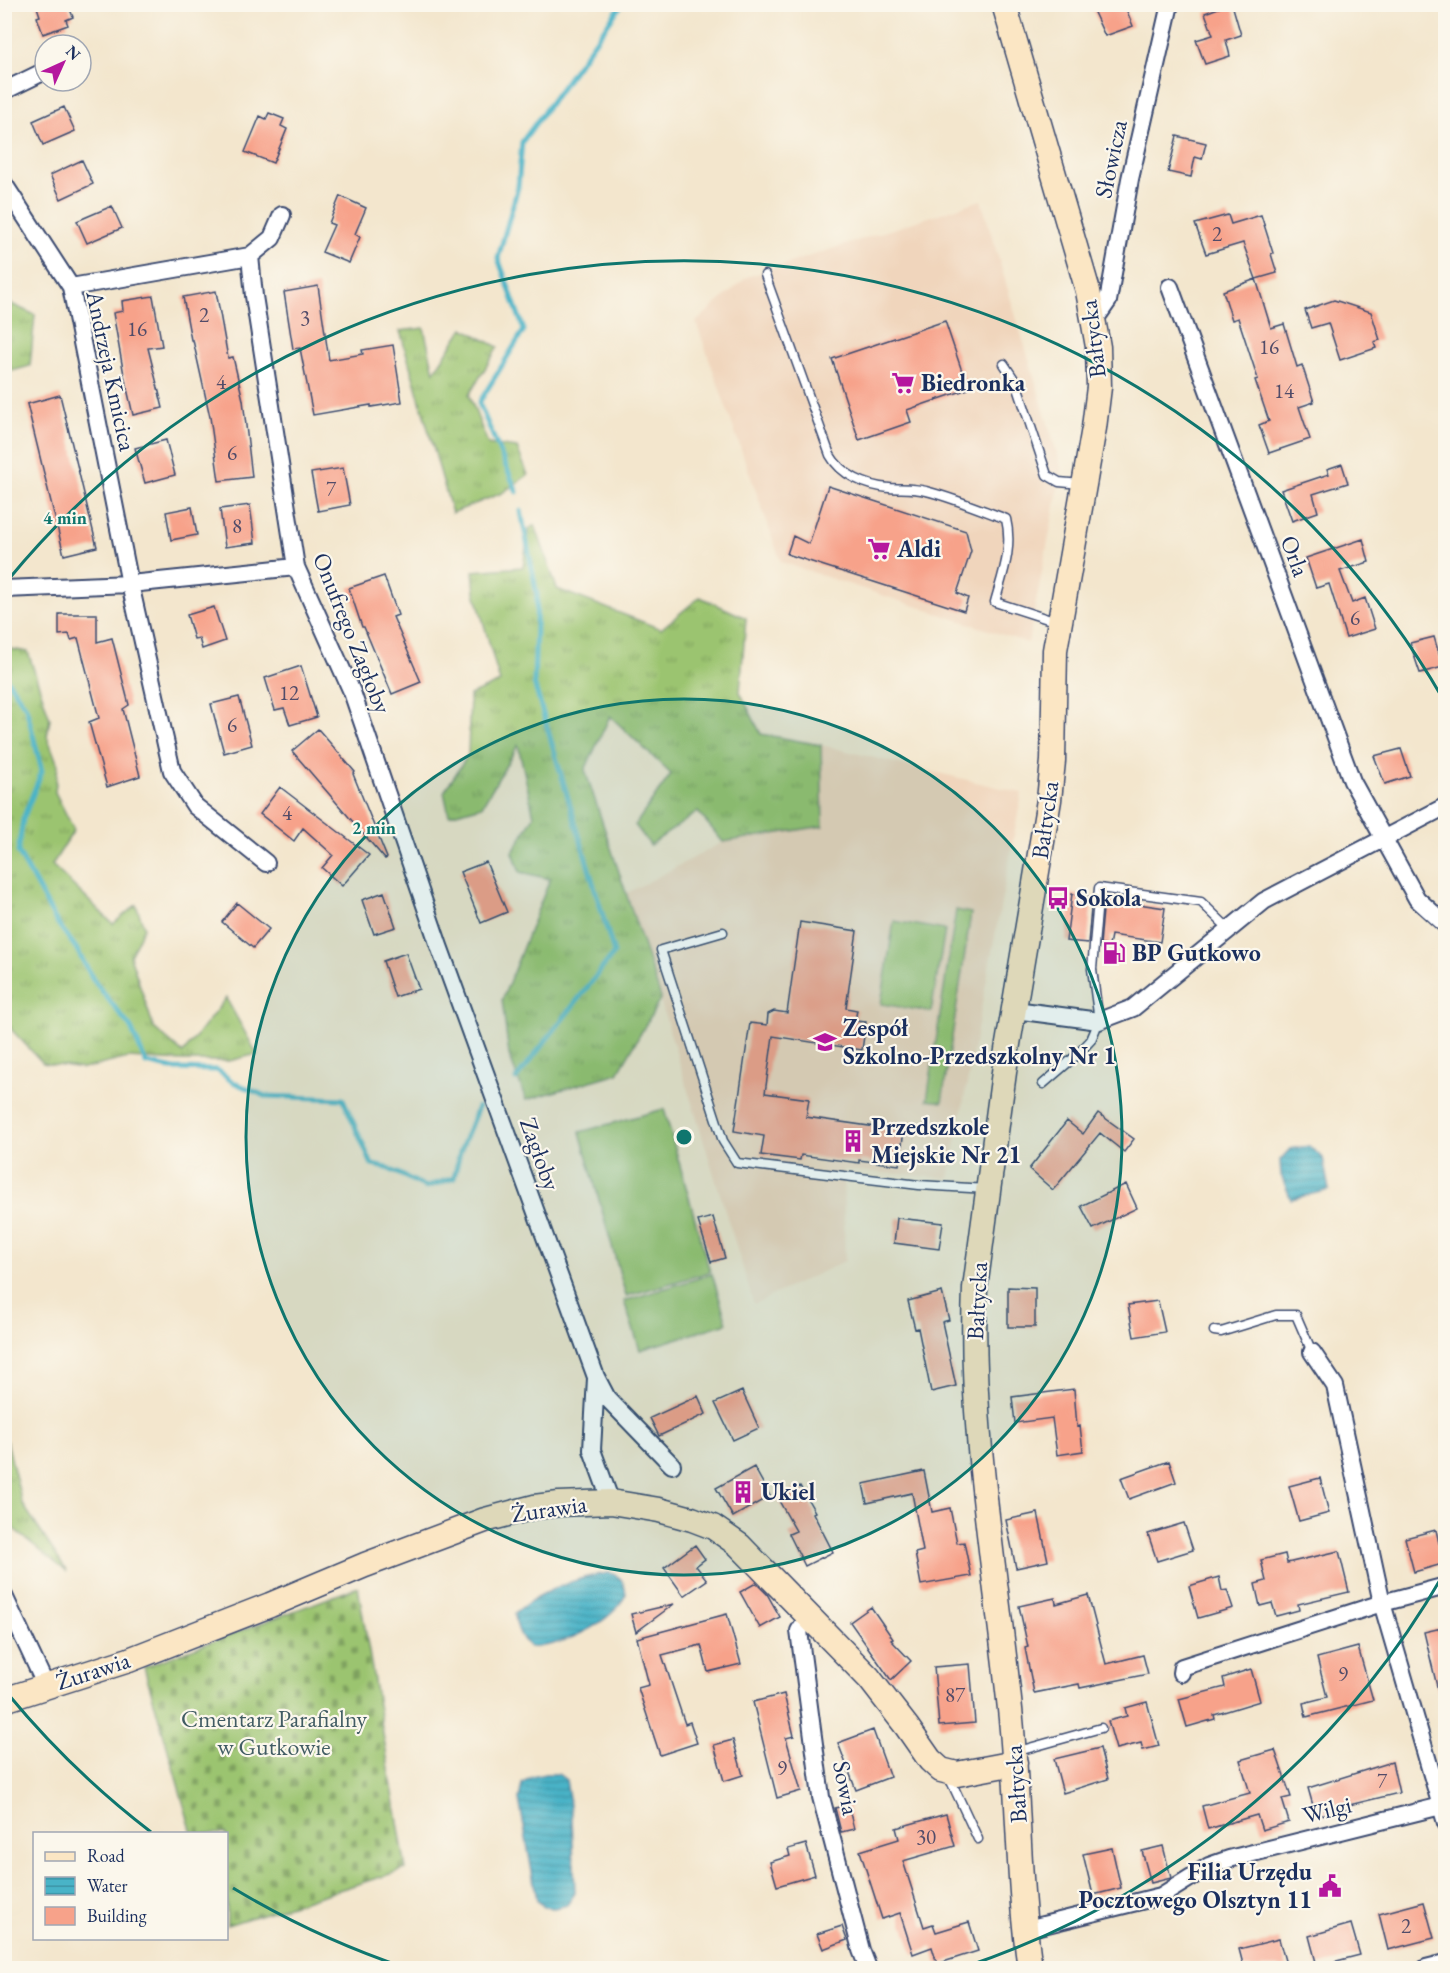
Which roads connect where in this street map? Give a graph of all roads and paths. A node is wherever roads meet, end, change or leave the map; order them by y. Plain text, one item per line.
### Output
1 (1004, 4) edge
2 (1170, 4) edge
3 (33, 77) edge
4 (4, 91) edge
5 (4, 184) edge
6 (282, 215) dead end
7 (250, 256) junction
8 (765, 275) dead end
9 (71, 287) junction
10 (1170, 287) dead end
11 (1094, 321) junction
12 (1004, 364) dead end
13 (1083, 484) junction
14 (296, 567) junction
15 (130, 584) junction
16 (4, 589) edge
17 (1059, 622) junction
18 (1446, 806) edge
19 (1385, 838) junction
20 (266, 863) dead end
21 (1446, 924) edge
22 (1229, 929) junction
23 (723, 932) dead end
24 (439, 946) joint
25 (1016, 1010) junction
26 (1099, 1021) junction
27 (1043, 1084) dead end
28 (988, 1189) junction
29 (1214, 1331) dead end
30 (1312, 1352) joint
31 (596, 1377) junction
32 (672, 1465) dead end
33 (611, 1502) junction
34 (1446, 1586) edge
35 (4, 1596) edge
36 (1382, 1603) junction
37 (809, 1615) junction
38 (1181, 1673) dead end
39 (46, 1686) junction
40 (4, 1700) edge
41 (1101, 1728) dead end
42 (1015, 1758) junction
43 (947, 1773) junction
44 (1441, 1806) junction
45 (1446, 1824) edge
46 (978, 1839) dead end
47 (1027, 1929) junction
48 (1446, 1963) edge
49 (868, 1968) edge
50 (1030, 1968) edge
51 (1426, 1968) edge

1 - 11 main road, Bałtycka
2 - 11 street, Słowicza
3 - 4 street
5 - 9 street, Andrzeja Kmicica
6 - 7 street
7 - 9 street
7 - 14 street, Onufrego Zagłoby
8 - 17 lane
9 - 15 street, Andrzeja Kmicica
10 - 19 street, Orla
11 - 13 main road, Bałtycka
12 - 13 lane
13 - 17 main road, Bałtycka
14 - 15 street
14 - 24 street, Onufrego Zagłoby
15 - 16 street
15 - 20 street, Andrzeja Kmicica
17 - 25 main road, Bałtycka
18 - 19 street
19 - 21 street
19 - 22 street
22 - 26 street
22 - 26 lane
23 - 28 lane
24 - 31 street, Zagłoby
25 - 26 street
25 - 28 main road, Bałtycka
26 - 27 lane
28 - 42 main road, Bałtycka
29 - 30 lane
30 - 36 street
31 - 32 street, Zagłoby
31 - 33 street, Zagłoby
33 - 37 main road, Żurawia
33 - 39 main road, Żurawia
34 - 36 street
35 - 39 street
36 - 38 street
36 - 44 street
37 - 43 main road, Żurawia
37 - 49 street, Sowia
39 - 40 main road, Żurawia
41 - 42 lane
42 - 43 main road
42 - 47 main road, Bałtycka
43 - 46 lane
44 - 45 street
44 - 47 street, Wilgi
47 - 50 main road, Bałtycka
48 - 51 street

